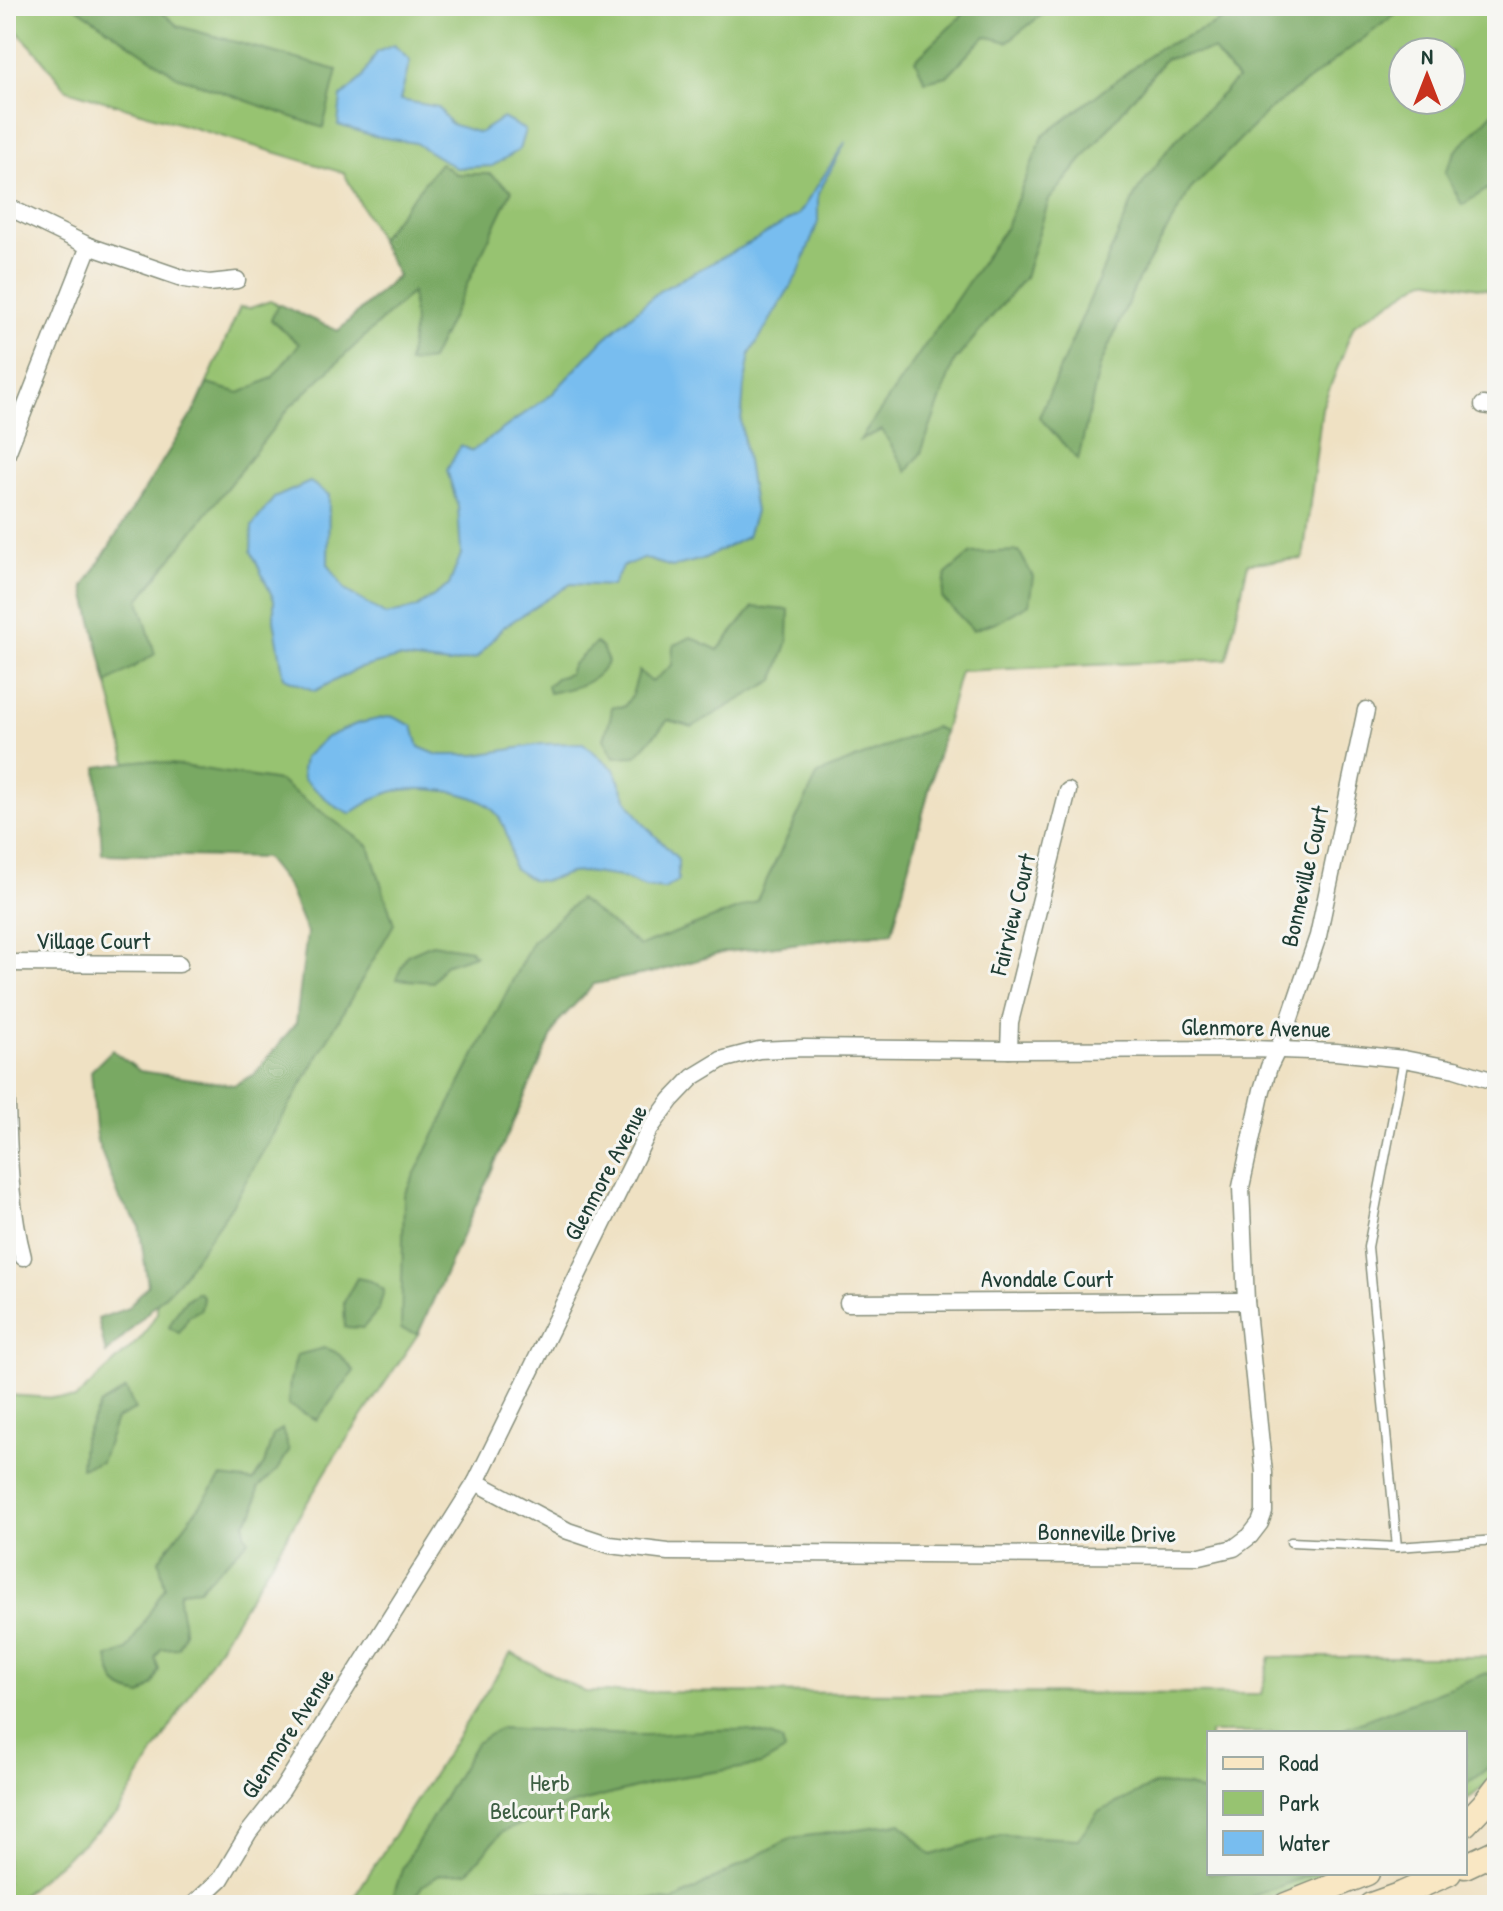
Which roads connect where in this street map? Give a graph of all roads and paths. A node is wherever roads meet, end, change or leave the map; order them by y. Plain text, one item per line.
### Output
1 (6, 206) edge
2 (89, 246) junction
3 (237, 280) dead end
4 (6, 456) edge
5 (1366, 710) dead end
6 (1068, 791) dead end
7 (6, 963) edge
8 (179, 964) dead end
9 (1009, 1050) junction
10 (1277, 1050) junction
11 (1404, 1059) junction
12 (1497, 1082) edge
13 (6, 1085) edge
14 (23, 1257) dead end
15 (1246, 1301) junction
16 (848, 1303) dead end
17 (476, 1482) junction
18 (1497, 1540) edge
19 (1291, 1542) dead end
20 (1397, 1547) junction
21 (1497, 1787) edge
22 (1497, 1813) edge
23 (1467, 1824) edge
24 (1467, 1825) edge
25 (1497, 1851) edge
26 (1467, 1865) edge
27 (1362, 1875) edge
28 (1445, 1875) edge
29 (193, 1905) edge
30 (1286, 1905) edge
31 (1371, 1905) edge

1 - 2 street
2 - 3 street
2 - 4 street
5 - 10 street, Bonneville Court
6 - 9 street, Fairview Court
7 - 8 street, Village Court
9 - 10 street, Glenmore Avenue
9 - 17 street, Glenmore Avenue
10 - 11 street, Glenmore Avenue
10 - 15 street, Bonneville Drive
11 - 12 street, Glenmore Avenue
11 - 20 lane
13 - 14 street
15 - 16 street, Avondale Court
15 - 17 street, Bonneville Drive
17 - 29 street, Glenmore Avenue
18 - 20 lane
19 - 20 lane
21 - 23 main road
22 - 24 main road
25 - 26 main road
27 - 30 main road
28 - 31 main road

